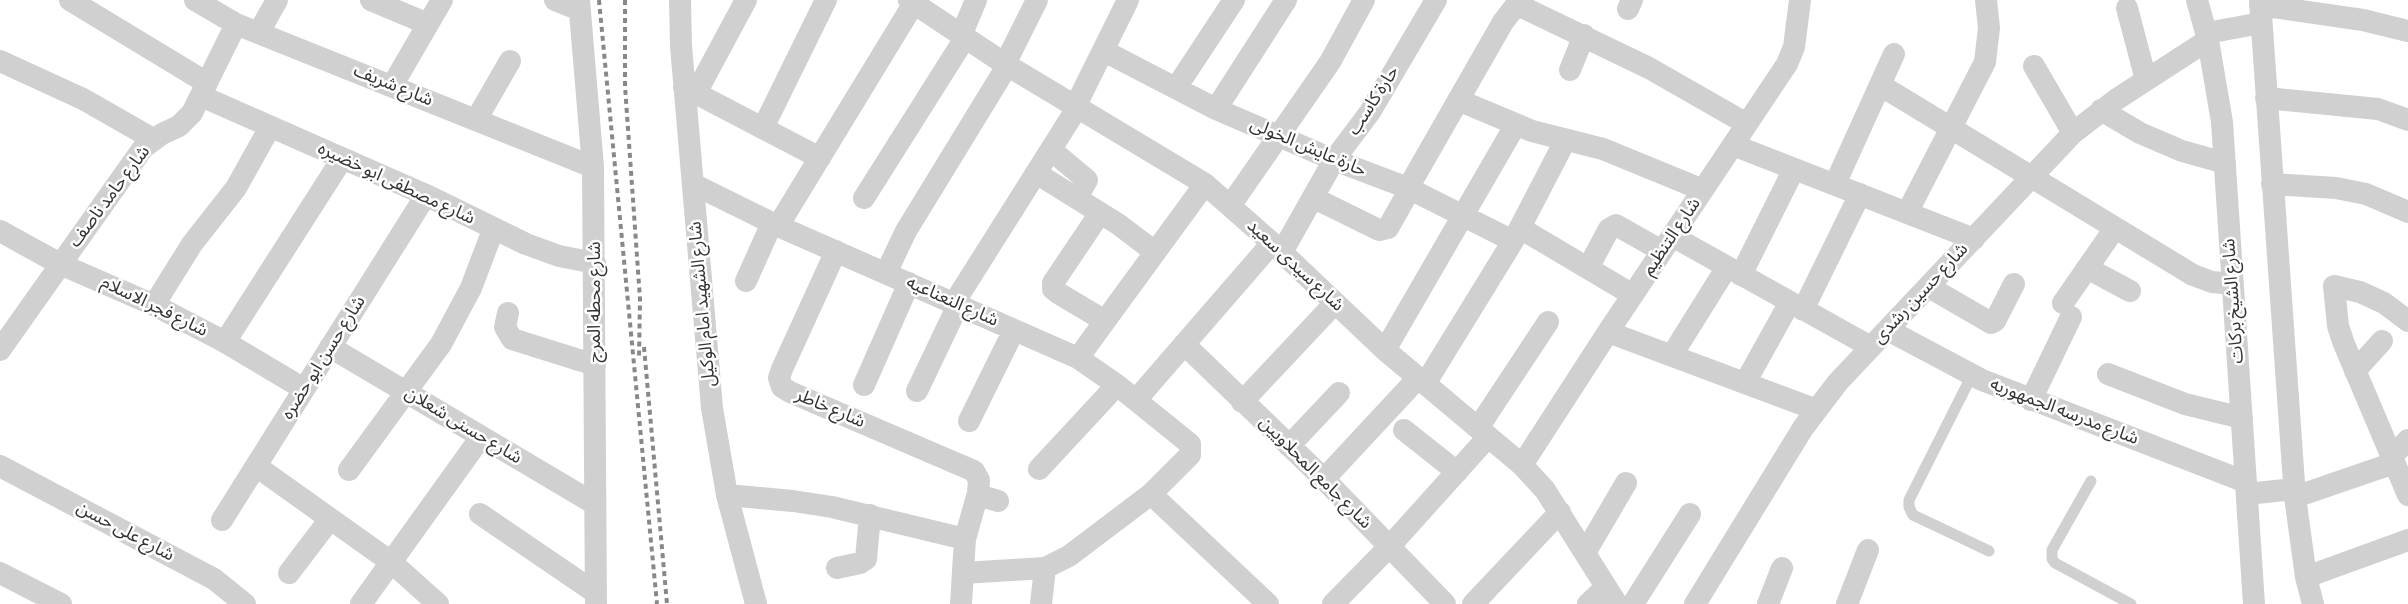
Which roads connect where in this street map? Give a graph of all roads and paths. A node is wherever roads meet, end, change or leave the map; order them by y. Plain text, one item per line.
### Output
1 (70, 0) edge
2 (195, 0) edge
3 (277, 0) edge
4 (372, 0) edge
5 (442, 0) edge
6 (554, 0) edge
7 (680, 0) edge
8 (746, 0) edge
9 (826, 0) edge
10 (976, 0) edge
11 (1037, 0) edge
12 (1128, 0) edge
13 (1286, 0) edge
14 (1364, 0) edge
15 (1436, 0) edge
16 (1801, 0) edge
17 (1986, 0) edge
18 (2197, 0) edge
19 (1229, 1) edge
20 (912, 2) edge
21 (1529, 4) edge
22 (579, 5) edge
23 (2127, 8) dead end
24 (2260, 9) edge
25 (236, 24) junction
26 (428, 24) junction
27 (2408, 31) edge
28 (259, 32) junction
29 (1584, 36) junction
30 (963, 37) junction
31 (2208, 37) junction
32 (1104, 51) junction
33 (1894, 54) dead end
34 (0, 60) edge
35 (510, 61) dead end
36 (1006, 65) junction
37 (2034, 66) dead end
38 (1570, 70) dead end
39 (2146, 80) junction
40 (1880, 85) junction
41 (392, 86) junction
42 (1176, 88) junction
43 (204, 89) junction
44 (690, 90) junction
45 (2266, 98) junction
46 (1458, 100) junction
47 (1076, 107) junction
48 (1216, 109) junction
49 (2101, 110) junction
50 (476, 120) junction
51 (2408, 120) edge
52 (1516, 124) junction
53 (1746, 124) junction
54 (270, 127) junction
55 (762, 128) junction
56 (1952, 129) junction
57 (2074, 133) junction
58 (1278, 137) junction
59 (154, 140) junction
60 (1565, 140) junction
61 (1733, 145) junction
62 (1051, 150) junction
63 (820, 158) junction
64 (342, 159) junction
65 (1334, 160) junction
66 (2225, 163) junction
67 (593, 168) junction
68 (1794, 169) junction
69 (1036, 173) junction
70 (2031, 178) junction
71 (693, 184) junction
72 (1205, 184) junction
73 (1835, 184) junction
74 (2272, 184) junction
75 (1409, 188) junction
76 (1703, 190) junction
77 (1860, 194) junction
78 (426, 196) junction
79 (864, 198) dead end
80 (1076, 198) junction
81 (1314, 198) junction
82 (1230, 206) junction
83 (2408, 212) edge
84 (1100, 213) junction
85 (1907, 213) junction
86 (1464, 216) junction
87 (775, 224) junction
88 (2114, 228) junction
89 (494, 230) junction
90 (0, 232) edge
91 (1517, 234) junction
92 (1974, 239) junction
93 (1667, 244) junction
94 (1277, 248) junction
95 (836, 251) junction
96 (1156, 252) junction
97 (594, 263) junction
98 (60, 264) junction
99 (1588, 268) junction
100 (2087, 268) junction
101 (1734, 271) junction
102 (886, 273) junction
103 (746, 281) dead end
104 (909, 283) junction
105 (2014, 284) dead end
106 (2233, 284) junction
107 (1929, 287) junction
108 (2130, 291) dead end
109 (1633, 295) junction
110 (1335, 303) junction
111 (956, 304) junction
112 (154, 305) junction
113 (1797, 306) junction
114 (508, 313) dead end
115 (2408, 320) edge
116 (1105, 321) junction
117 (1548, 322) dead end
118 (1014, 330) junction
119 (1888, 330) junction
120 (1608, 332) junction
121 (2382, 340) dead end
122 (225, 342) junction
123 (1184, 344) junction
124 (330, 347) junction
125 (1871, 347) junction
126 (0, 350) edge
127 (1385, 350) junction
128 (1672, 356) junction
129 (1078, 358) junction
130 (595, 365) junction
131 (2355, 371) junction
132 (1972, 374) junction
133 (2108, 374) dead end
134 (1422, 381) junction
135 (1745, 382) junction
136 (864, 385) dead end
137 (1118, 385) junction
138 (304, 389) junction
139 (917, 391) dead end
140 (406, 392) junction
141 (1339, 392) dead end
142 (1136, 400) junction
143 (2031, 400) junction
144 (1242, 402) junction
145 (1817, 410) junction
146 (2242, 418) junction
147 (969, 420) dead end
148 (1404, 430) dead end
149 (1483, 432) junction
150 (481, 437) junction
151 (2408, 440) edge
152 (1289, 446) junction
153 (2393, 460) junction
154 (1522, 465) junction
155 (0, 466) edge
156 (256, 466) junction
157 (1040, 469) dead end
158 (349, 470) dead end
159 (1457, 472) junction
160 (1324, 479) junction
161 (2091, 481) dead end
162 (1626, 483) dead end
163 (2246, 488) junction
164 (2294, 493) junction
165 (1151, 494) junction
166 (727, 495) junction
167 (2408, 495) edge
168 (595, 504) junction
169 (1560, 512) junction
170 (480, 514) dead end
171 (1690, 514) dead end
172 (870, 515) junction
173 (330, 519) junction
174 (222, 520) dead end
175 (965, 539) junction
176 (2408, 540) edge
177 (1389, 547) junction
178 (1868, 550) dead end
179 (1988, 551) dead end
180 (1585, 553) junction
181 (391, 562) junction
182 (837, 568) dead end
183 (1045, 568) junction
184 (1782, 568) dead end
185 (0, 573) edge
186 (289, 573) dead end
187 (963, 573) junction
188 (2306, 577) junction
189 (1611, 596) edge
190 (596, 599) edge
191 (1258, 601) edge
192 (61, 604) edge
193 (245, 604) edge
194 (361, 604) edge
195 (438, 604) edge
196 (756, 604) edge
197 (961, 604) edge
198 (1041, 604) edge
199 (1333, 604) edge
200 (1445, 604) edge
201 (1474, 604) edge
202 (1588, 604) edge
203 (1633, 604) edge
204 (1695, 604) edge
205 (1768, 604) edge
206 (1847, 604) edge
207 (2131, 604) edge
208 (2254, 604) edge
209 (2313, 604) edge

1 - 43 street, شارع مصطفى ابو خضيره
2 - 25 street, شارع شريف
3 - 28 street
4 - 26 street
5 - 26 street
6 - 22 street
7 - 44 street, شارع الشهيد امام الوكيل
8 - 44 street
9 - 55 street
10 - 30 street
11 - 36 street
12 - 32 street
13 - 48 street
14 - 58 street
15 - 65 street, حارة كاسب
16 - 53 street, شارع التنظيم
17 - 56 street
18 - 31 street, شارع الشيخ بركات
19 - 42 street
20 - 30 street, شارع سيدى سعيد
20 - 63 street
21 - 29 street
21 - 46 street
22 - 67 street, شارع محطه المرج
23 - 39 street
24 - 27 street
24 - 31 street
24 - 45 street
25 - 28 street, شارع شريف
25 - 43 street, شارع حامد ناصف
26 - 41 street
28 - 41 street, شارع شريف
29 - 38 street
29 - 53 street
30 - 36 street, شارع سيدى سعيد
30 - 79 street
31 - 39 street, شارع حسين رشدى
31 - 66 street, شارع الشيخ بركات
32 - 42 street, حارة عايش الخولى
32 - 47 street
33 - 40 street
34 - 59 street
35 - 50 street
36 - 47 street, شارع سيدى سعيد
36 - 102 street
37 - 57 street
39 - 49 street, شارع حسين رشدى
40 - 56 street
40 - 73 street
41 - 50 street, شارع شريف
42 - 48 street, حارة عايش الخولى
43 - 54 street, شارع مصطفى ابو خضيره
43 - 59 street, شارع حامد ناصف
44 - 55 street
44 - 71 street, شارع الشهيد امام الوكيل
45 - 51 street
45 - 74 street
46 - 52 street
46 - 75 street
47 - 62 street
47 - 72 street, شارع سيدى سعيد
48 - 58 street, حارة عايش الخولى
49 - 57 street, شارع حسين رشدى
49 - 66 street
50 - 67 street, شارع شريف
52 - 60 street
52 - 86 street
53 - 61 street, شارع التنظيم
54 - 64 street, شارع مصطفى ابو خضيره
54 - 112 street
55 - 63 street
56 - 70 street
56 - 85 street
57 - 70 street, شارع حسين رشدى
58 - 65 street, حارة عايش الخولى
58 - 82 street
59 - 98 street, شارع حامد ناصف
60 - 76 street
60 - 91 street
61 - 68 street
61 - 76 street, شارع التنظيم
62 - 69 street
62 - 80 street
63 - 87 street
64 - 78 street, شارع مصطفى ابو خضيره
64 - 122 street
65 - 75 street, حارة عايش الخولى
65 - 81 street, حارة كاسب
66 - 106 street, شارع الشيخ بركات
67 - 97 street, شارع محطه المرج
68 - 73 street
68 - 101 street
69 - 80 street
69 - 111 street
70 - 88 street
70 - 92 street, شارع حسين رشدى
71 - 87 street, شارع النعناعيه
71 - 166 street, شارع الشهيد امام الوكيل
72 - 82 street, شارع سيدى سعيد
72 - 96 street
73 - 77 street
74 - 83 street
74 - 164 street
75 - 81 street
75 - 86 street, حارة عايش الخولى
76 - 93 street, شارع التنظيم
77 - 85 street
77 - 113 street
78 - 89 street, شارع مصطفى ابو خضيره
78 - 124 street, شارع حسن ابو حضره
80 - 84 street
81 - 94 street, حارة كاسب
82 - 94 street, شارع سيدى سعيد
84 - 96 street
84 - 116 street
85 - 92 street
86 - 91 street, حارة عايش الخولى
86 - 127 street
87 - 95 street, شارع النعناعيه
87 - 103 street
88 - 100 street
88 - 106 street
89 - 97 street, شارع مصطفى ابو خضيره
89 - 140 street
90 - 98 street, شارع فجر الاسلام
91 - 99 street, حارة عايش الخولى
91 - 134 street
92 - 107 street, شارع حسين رشدى
93 - 99 street
93 - 101 street
93 - 109 street, شارع التنظيم
94 - 110 street, شارع سيدى سعيد
94 - 123 street, حارة كاسب
95 - 102 street, شارع النعناعيه
95 - 175 street, شارع خاطر
96 - 116 street
97 - 130 street, شارع محطه المرج
98 - 112 street, شارع فجر الاسلام
98 - 126 street, شارع حامد ناصف
99 - 109 street, حارة عايش الخولى
100 - 108 street
100 - 143 street
101 - 113 street
101 - 128 street
102 - 104 street, شارع النعناعيه
104 - 111 street, شارع النعناعيه
104 - 136 street
105 - 107 street
106 - 146 street, شارع الشيخ بركات
107 - 119 street, شارع حسين رشدى
109 - 120 street, شارع التنظيم
110 - 127 street, شارع سيدى سعيد
110 - 144 street
111 - 118 street, شارع النعناعيه
111 - 139 street
112 - 122 street, شارع فجر الاسلام
113 - 125 street
113 - 135 street
114 - 130 street
115 - 131 street
116 - 129 street
117 - 149 street
118 - 129 street, شارع النعناعيه
118 - 147 street
119 - 125 street, شارع حسين رشدى
119 - 132 street, شارع مدرسه الجمهوريه
120 - 128 street
120 - 154 street, شارع التنظيم
121 - 131 street
122 - 138 street, شارع فجر الاسلام
123 - 142 street, حارة كاسب
123 - 144 street, شارع جامع المحلاويين
124 - 138 street, شارع حسن ابو حضره
124 - 140 street, شارع حسنى شعلان
125 - 145 street, شارع حسين رشدى
127 - 134 street, شارع سيدى سعيد
128 - 135 street
129 - 137 street, شارع النعناعيه
130 - 168 street, شارع محطه المرج
131 - 153 street
132 - 143 street, شارع مدرسه الجمهوريه
132 - 179 lane
133 - 146 street
134 - 149 street, شارع سيدى سعيد
134 - 160 street
135 - 145 street
137 - 142 street, شارع النعناعيه
137 - 157 street
138 - 156 street, شارع حسن ابو حضره
140 - 150 street, شارع حسنى شعلان
140 - 158 street
141 - 152 street
142 - 165 street, شارع النعناعيه
143 - 163 street, شارع مدرسه الجمهوريه
144 - 152 street, شارع جامع المحلاويين
145 - 204 street, شارع حسين رشدى
146 - 163 street, شارع الشيخ بركات
148 - 159 street
149 - 154 street, شارع سيدى سعيد
149 - 159 street
150 - 168 street, شارع حسنى شعلان
150 - 181 street
151 - 153 street
152 - 160 street, شارع جامع المحلاويين
153 - 164 street
153 - 167 street
154 - 169 street, شارع سيدى سعيد
155 - 193 street, شارع على حسن
156 - 173 street
156 - 174 street, شارع حسن ابو حضره
159 - 177 street
160 - 177 street, شارع جامع المحلاويين
161 - 207 lane
162 - 180 street
163 - 164 street
163 - 208 street, شارع الشيخ بركات
164 - 188 street
165 - 183 street
165 - 191 street
166 - 172 street
166 - 196 street, شارع الشهيد امام الوكيل
168 - 190 street, شارع محطه المرج
169 - 180 street, شارع سيدى سعيد
169 - 201 street
170 - 190 street
171 - 203 street
172 - 175 street
172 - 182 street
173 - 181 street
173 - 186 street
175 - 187 street
176 - 188 street
177 - 199 street
177 - 200 street, شارع جامع المحلاويين
178 - 206 street
180 - 189 street, شارع سيدى سعيد
181 - 194 street
181 - 195 street
183 - 187 street
183 - 198 street
184 - 205 street
185 - 192 street
187 - 197 street
188 - 209 street
189 - 202 street

